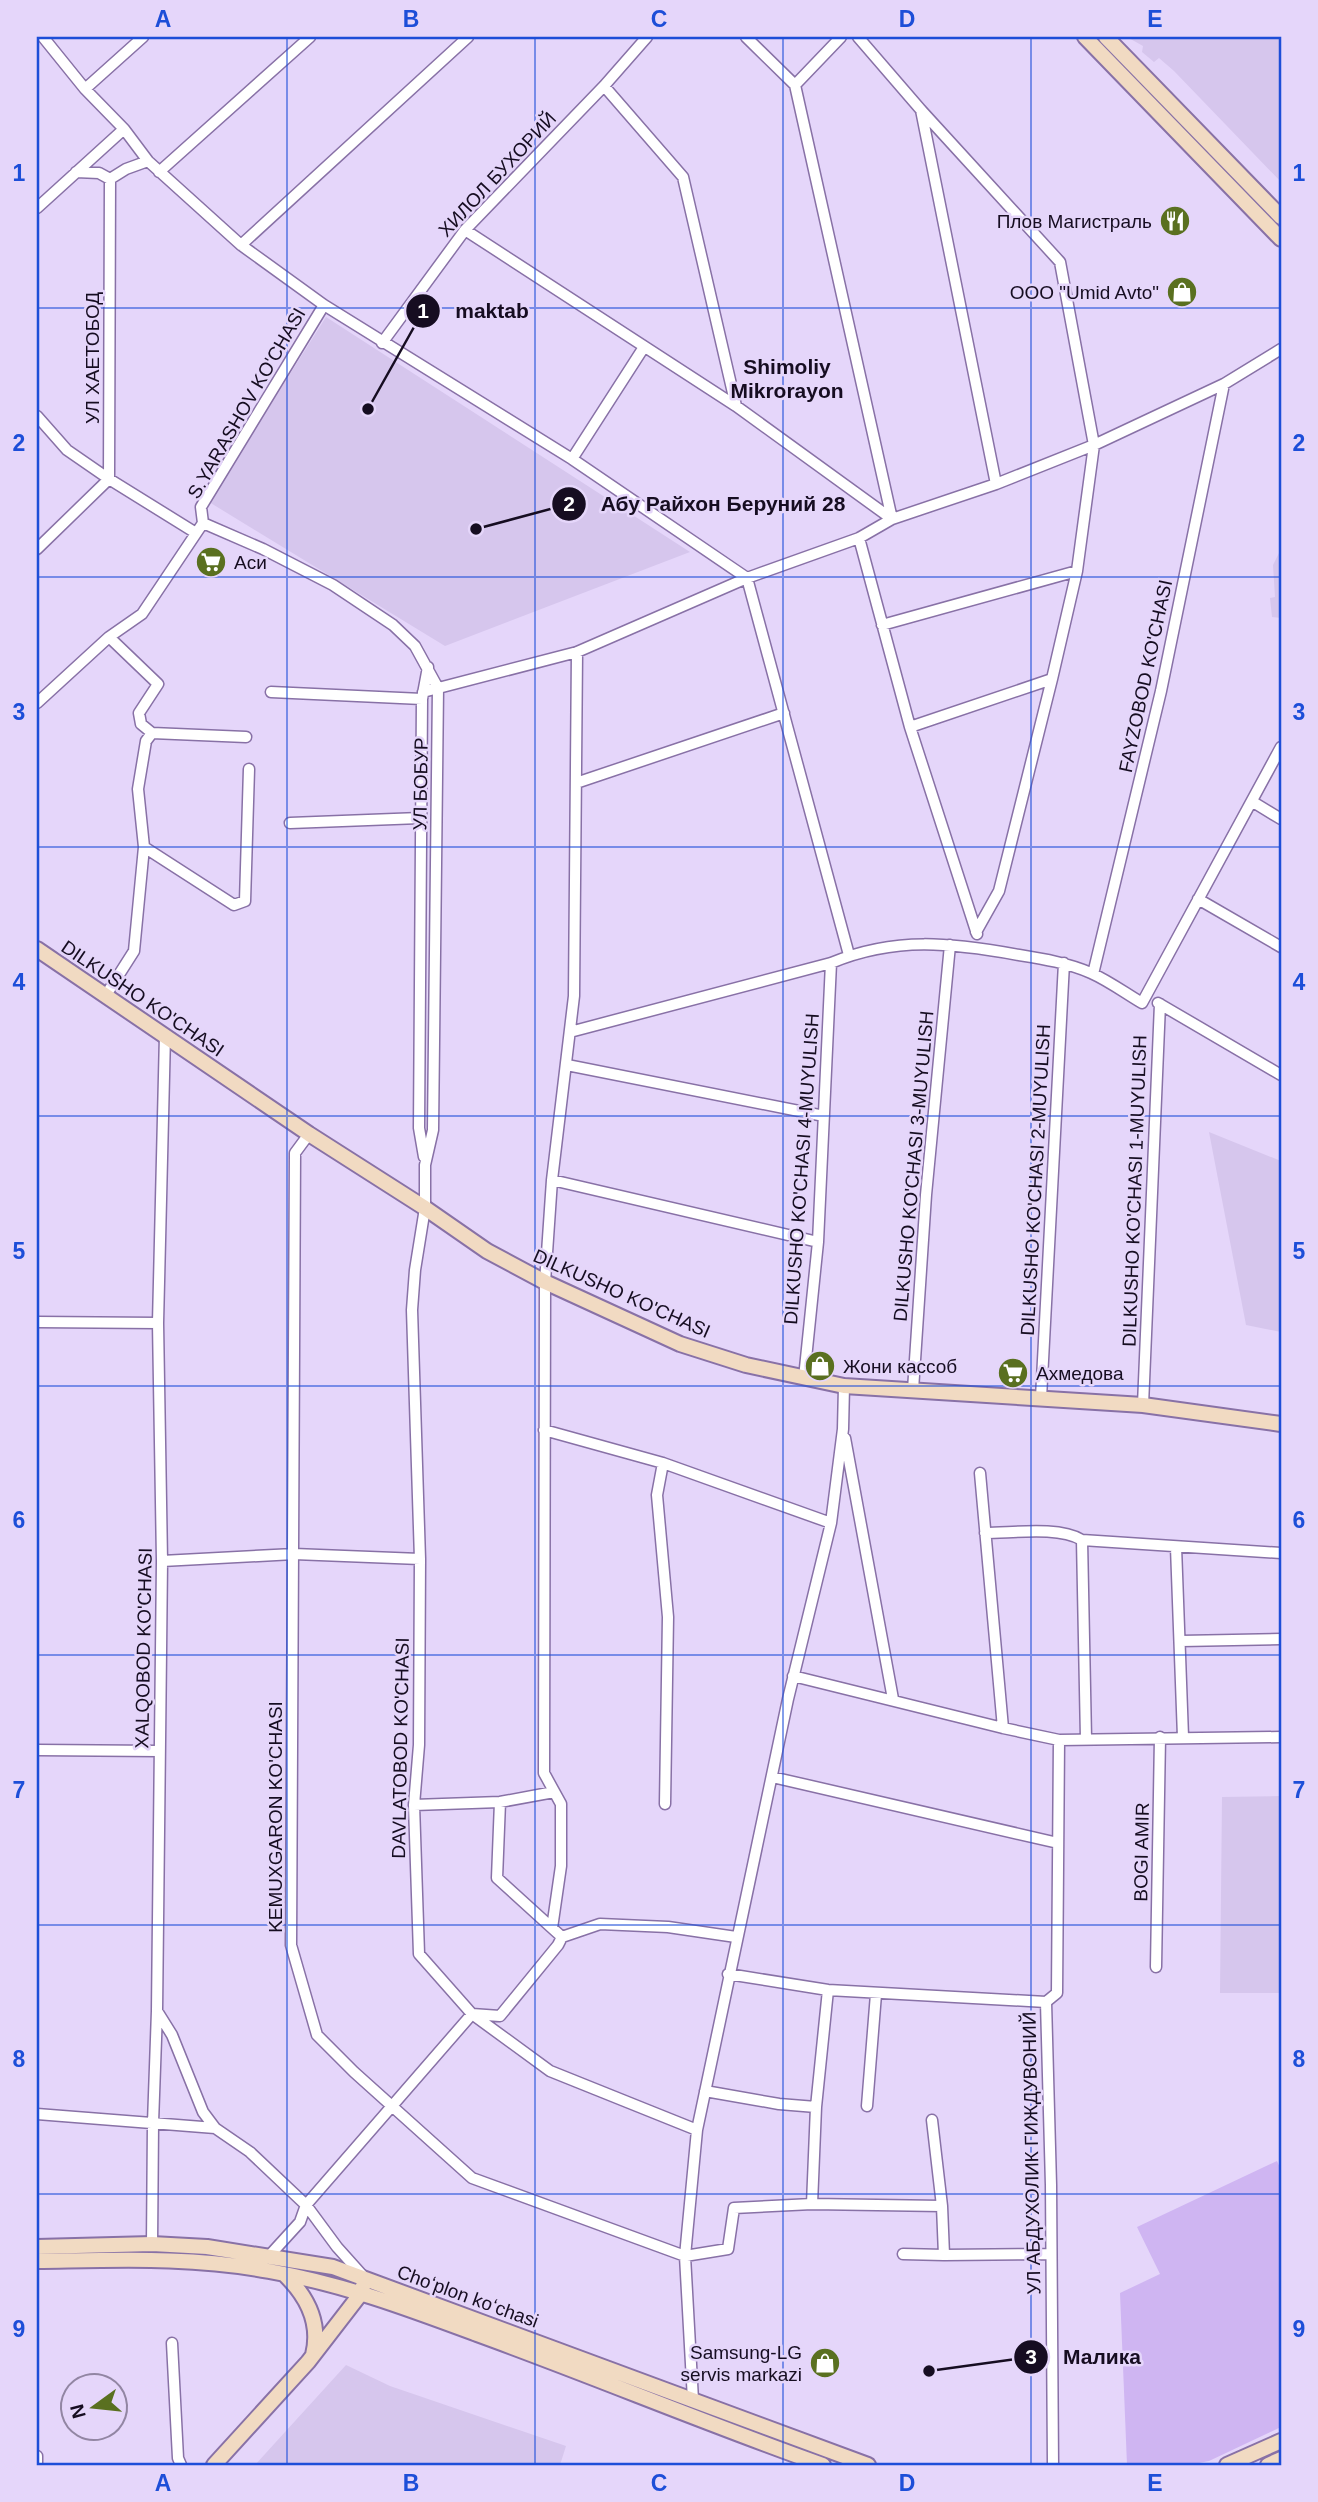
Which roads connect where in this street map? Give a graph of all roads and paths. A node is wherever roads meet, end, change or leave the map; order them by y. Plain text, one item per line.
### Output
1 (43, 37) edge
2 (143, 37) edge
3 (310, 37) edge
4 (468, 37) edge
5 (647, 37) edge
6 (746, 37) edge
7 (841, 37) edge
8 (858, 37) edge
9 (1085, 37) edge
10 (1107, 37) edge
11 (795, 85) junction
12 (604, 86) junction
13 (85, 89) junction
14 (921, 110) junction
15 (124, 129) junction
16 (148, 161) junction
17 (76, 172) junction
18 (159, 172) junction
19 (110, 179) junction
20 (37, 208) edge
21 (1281, 217) edge
22 (465, 230) junction
23 (1281, 239) edge
24 (241, 244) junction
25 (324, 305) junction
26 (382, 343) junction
27 (644, 347) junction
28 (1281, 349) edge
29 (1224, 384) junction
30 (736, 406) junction
31 (37, 416) edge
32 (1094, 445) junction
33 (572, 459) junction
34 (109, 479) junction
35 (996, 484) junction
36 (892, 519) junction
37 (203, 523) junction
38 (196, 533) junction
39 (859, 538) junction
40 (37, 549) edge
41 (1077, 571) junction
42 (747, 578) junction
43 (882, 625) junction
44 (109, 637) junction
45 (577, 652) junction
46 (428, 667) junction
47 (1052, 679) junction
48 (438, 688) junction
49 (271, 692) dead end
50 (422, 695) junction
51 (37, 703) edge
52 (784, 713) junction
53 (910, 727) junction
54 (152, 733) junction
55 (246, 737) dead end
56 (1281, 747) edge
57 (249, 769) dead end
58 (576, 783) junction
59 (1253, 803) junction
60 (420, 818) junction
61 (1281, 819) edge
62 (290, 823) dead end
63 (144, 847) junction
64 (1198, 898) junction
65 (976, 932) junction
66 (950, 944) junction
67 (1281, 947) edge
68 (981, 948) junction
69 (37, 949) edge
70 (849, 955) junction
71 (831, 963) junction
72 (1064, 963) junction
73 (1093, 974) junction
74 (106, 995) junction
75 (1146, 997) junction
76 (1160, 1004) junction
77 (570, 1032) junction
78 (164, 1035) junction
79 (567, 1065) junction
80 (1281, 1075) edge
81 (824, 1116) junction
82 (309, 1134) junction
83 (425, 1165) junction
84 (552, 1180) junction
85 (425, 1208) junction
86 (818, 1242) junction
87 (545, 1282) junction
88 (37, 1322) edge
89 (158, 1323) junction
90 (804, 1378) junction
91 (844, 1386) junction
92 (913, 1390) junction
93 (1041, 1398) junction
94 (1143, 1405) junction
95 (1281, 1424) edge
96 (844, 1429) junction
97 (544, 1430) junction
98 (663, 1464) junction
99 (980, 1474) dead end
100 (831, 1523) junction
101 (985, 1533) junction
102 (1082, 1540) junction
103 (1176, 1547) junction
104 (1281, 1553) edge
105 (294, 1554) junction
106 (420, 1559) junction
107 (162, 1561) junction
108 (1281, 1640) edge
109 (1181, 1641) junction
110 (793, 1676) junction
111 (893, 1699) junction
112 (1003, 1728) junction
113 (1160, 1737) junction
114 (1183, 1737) junction
115 (1281, 1737) edge
116 (1086, 1739) junction
117 (1059, 1740) junction
118 (37, 1750) edge
119 (159, 1751) junction
120 (772, 1777) junction
121 (554, 1792) junction
122 (500, 1802) junction
123 (665, 1804) dead end
124 (415, 1805) junction
125 (1058, 1843) junction
126 (552, 1928) junction
127 (562, 1937) junction
128 (736, 1937) junction
129 (1156, 1967) dead end
130 (728, 1974) junction
131 (828, 1990) junction
132 (876, 1994) junction
133 (1046, 2002) junction
134 (157, 2011) junction
135 (472, 2014) junction
136 (705, 2091) junction
137 (867, 2106) dead end
138 (394, 2107) junction
139 (816, 2107) junction
140 (37, 2114) edge
141 (932, 2120) dead end
142 (153, 2123) junction
143 (215, 2129) junction
144 (697, 2130) junction
145 (812, 2204) junction
146 (306, 2205) junction
147 (942, 2206) junction
148 (152, 2244) junction
149 (37, 2247) edge
150 (903, 2253) dead end
151 (1051, 2254) junction
152 (944, 2255) junction
153 (269, 2256) junction
154 (685, 2256) junction
155 (37, 2261) edge
156 (283, 2273) junction
157 (364, 2285) junction
158 (172, 2343) dead end
159 (312, 2357) junction
160 (692, 2400) junction
161 (1281, 2441) edge
162 (37, 2456) edge
163 (1281, 2459) edge
164 (816, 2464) edge
165 (37, 2465) edge
166 (181, 2465) edge
167 (214, 2465) edge
168 (868, 2465) edge
169 (1053, 2465) edge
170 (1227, 2465) edge
171 (1268, 2465) edge

1 - 13 street
2 - 13 street
3 - 18 street
4 - 24 street
5 - 12 street, ХИЛОЛ БУХОРИЙ
6 - 11 street
7 - 11 street
8 - 14 street
9 - 23 main road
10 - 21 main road
11 - 36 street
12 - 22 street, ХИЛОЛ БУХОРИЙ
12 - 30 street
13 - 15 street
14 - 32 street
14 - 35 street
15 - 16 street
15 - 17 street
16 - 18 street
16 - 19 street
17 - 19 street
17 - 20 street
18 - 24 street
19 - 34 street, УЛ ХАЕТОБОД
22 - 26 street, ХИЛОЛ БУХОРИЙ
22 - 27 street
24 - 25 street
25 - 26 street
25 - 37 street, S.YARASHOV KO'CHASI
26 - 33 street
27 - 30 street
27 - 33 street
28 - 29 street
29 - 32 street
29 - 73 street, FAYZOBOD KO'CHASI
30 - 36 street
31 - 34 street
32 - 35 street
32 - 41 street
33 - 42 street
34 - 38 street
34 - 40 street
35 - 36 street
36 - 39 street
37 - 38 street, S.YARASHOV KO'CHASI
37 - 46 street
38 - 44 street, S.YARASHOV KO'CHASI
39 - 42 street
39 - 43 street
41 - 43 street
41 - 47 street
42 - 45 street
42 - 52 street
43 - 53 street
44 - 51 street, S.YARASHOV KO'CHASI
44 - 54 street
45 - 48 street
45 - 58 street
46 - 48 street
46 - 50 street
47 - 53 street
47 - 65 street
48 - 50 street
48 - 83 street, УЛ БОБУР
49 - 50 street
50 - 60 street
52 - 58 street
52 - 70 street
53 - 65 street
54 - 55 street
54 - 63 street
56 - 59 street
57 - 63 street
58 - 77 street
59 - 61 street
59 - 64 street
60 - 62 street
60 - 83 street
63 - 74 street
64 - 67 street
64 - 75 street
65 - 68 street
66 - 68 street
66 - 70 street
66 - 92 street, DILKUSHO KO'CHASI 3-MUYULISH
68 - 72 street
69 - 74 main road, DILKUSHO KO'CHASI
70 - 71 street
71 - 77 street
71 - 81 street, DILKUSHO KO'CHASI 4-MUYULISH
72 - 73 street
72 - 93 street, DILKUSHO KO'CHASI 2-MUYULISH
73 - 75 street
74 - 78 main road, DILKUSHO KO'CHASI
75 - 76 street
76 - 80 street
76 - 94 street, DILKUSHO KO'CHASI 1-MUYULISH
77 - 79 street
78 - 82 main road, DILKUSHO KO'CHASI
78 - 89 street, XALQOBOD KO'CHASI
79 - 81 street
79 - 84 street
81 - 86 street, DILKUSHO KO'CHASI 4-MUYULISH
82 - 85 main road, DILKUSHO KO'CHASI
82 - 105 street, KEMUXGARON KO'CHASI
83 - 85 street, УЛ БОБУР
84 - 86 street
84 - 87 street
85 - 87 main road, DILKUSHO KO'CHASI
85 - 106 street, DAVLATOBOD KO'CHASI
86 - 90 street, DILKUSHO KO'CHASI 4-MUYULISH
87 - 90 main road, DILKUSHO KO'CHASI
87 - 97 street
88 - 89 street
89 - 107 street, XALQOBOD KO'CHASI
90 - 91 main road, DILKUSHO KO'CHASI
91 - 92 main road, DILKUSHO KO'CHASI
91 - 96 street
92 - 93 main road, DILKUSHO KO'CHASI
93 - 94 main road, DILKUSHO KO'CHASI
94 - 95 main road, DILKUSHO KO'CHASI
96 - 100 street
96 - 111 street
97 - 98 street
97 - 121 street
98 - 100 street
98 - 123 street
99 - 101 street
100 - 110 street
101 - 102 street
101 - 112 street
102 - 103 street
102 - 116 street
103 - 104 street
103 - 109 street
105 - 106 street
105 - 107 street
105 - 138 street, KEMUXGARON KO'CHASI
106 - 124 street, DAVLATOBOD KO'CHASI
107 - 119 street, XALQOBOD KO'CHASI
108 - 109 street
109 - 114 street
110 - 111 street
110 - 120 street
111 - 112 street
112 - 117 street
113 - 114 street
113 - 116 street
113 - 129 street
114 - 115 street
116 - 117 street
117 - 125 street, УЛ АБДУХОЛИК ГИЖДУВОНИЙ
118 - 119 street
119 - 134 street, XALQOBOD KO'CHASI
120 - 125 street
120 - 128 street
121 - 122 street
121 - 126 street
122 - 124 street
122 - 126 street
124 - 135 street, DAVLATOBOD KO'CHASI
125 - 133 street, УЛ АБДУХОЛИК ГИЖДУВОНИЙ
126 - 127 street
127 - 128 street
127 - 135 street
128 - 130 street
130 - 131 street
130 - 136 street
131 - 132 street
131 - 139 street
132 - 133 street
132 - 137 street
133 - 151 street, УЛ АБДУХОЛИК ГИЖДУВОНИЙ
134 - 142 street, XALQOBOD KO'CHASI
134 - 143 street
135 - 138 street
135 - 144 street, DAVLATOBOD KO'CHASI
136 - 139 street
136 - 144 street
138 - 146 street
138 - 154 street, KEMUXGARON KO'CHASI
139 - 145 street
140 - 142 street
141 - 147 street
142 - 143 street
142 - 148 street, XALQOBOD KO'CHASI
143 - 146 street
144 - 154 street
145 - 147 street, KEMUXGARON KO'CHASI
145 - 154 street, KEMUXGARON KO'CHASI
146 - 153 street
146 - 157 street
147 - 152 street
148 - 149 main road, Choʻplon koʻchasi
148 - 153 main road, Choʻplon koʻchasi
150 - 152 street
151 - 152 street
151 - 169 street, УЛ АБДУХОЛИК ГИЖДУВОНИЙ
153 - 157 main road, Choʻplon koʻchasi
154 - 160 street
155 - 156 main road, Choʻplon koʻchasi
156 - 157 main road, Choʻplon koʻchasi
156 - 159 main road
157 - 159 main road
157 - 160 main road, Choʻplon koʻchasi
157 - 164 main road, Choʻplon koʻchasi
158 - 166 street
159 - 167 main road
160 - 168 main road, Choʻplon koʻchasi
161 - 170 main road
162 - 165 street
163 - 171 main road

